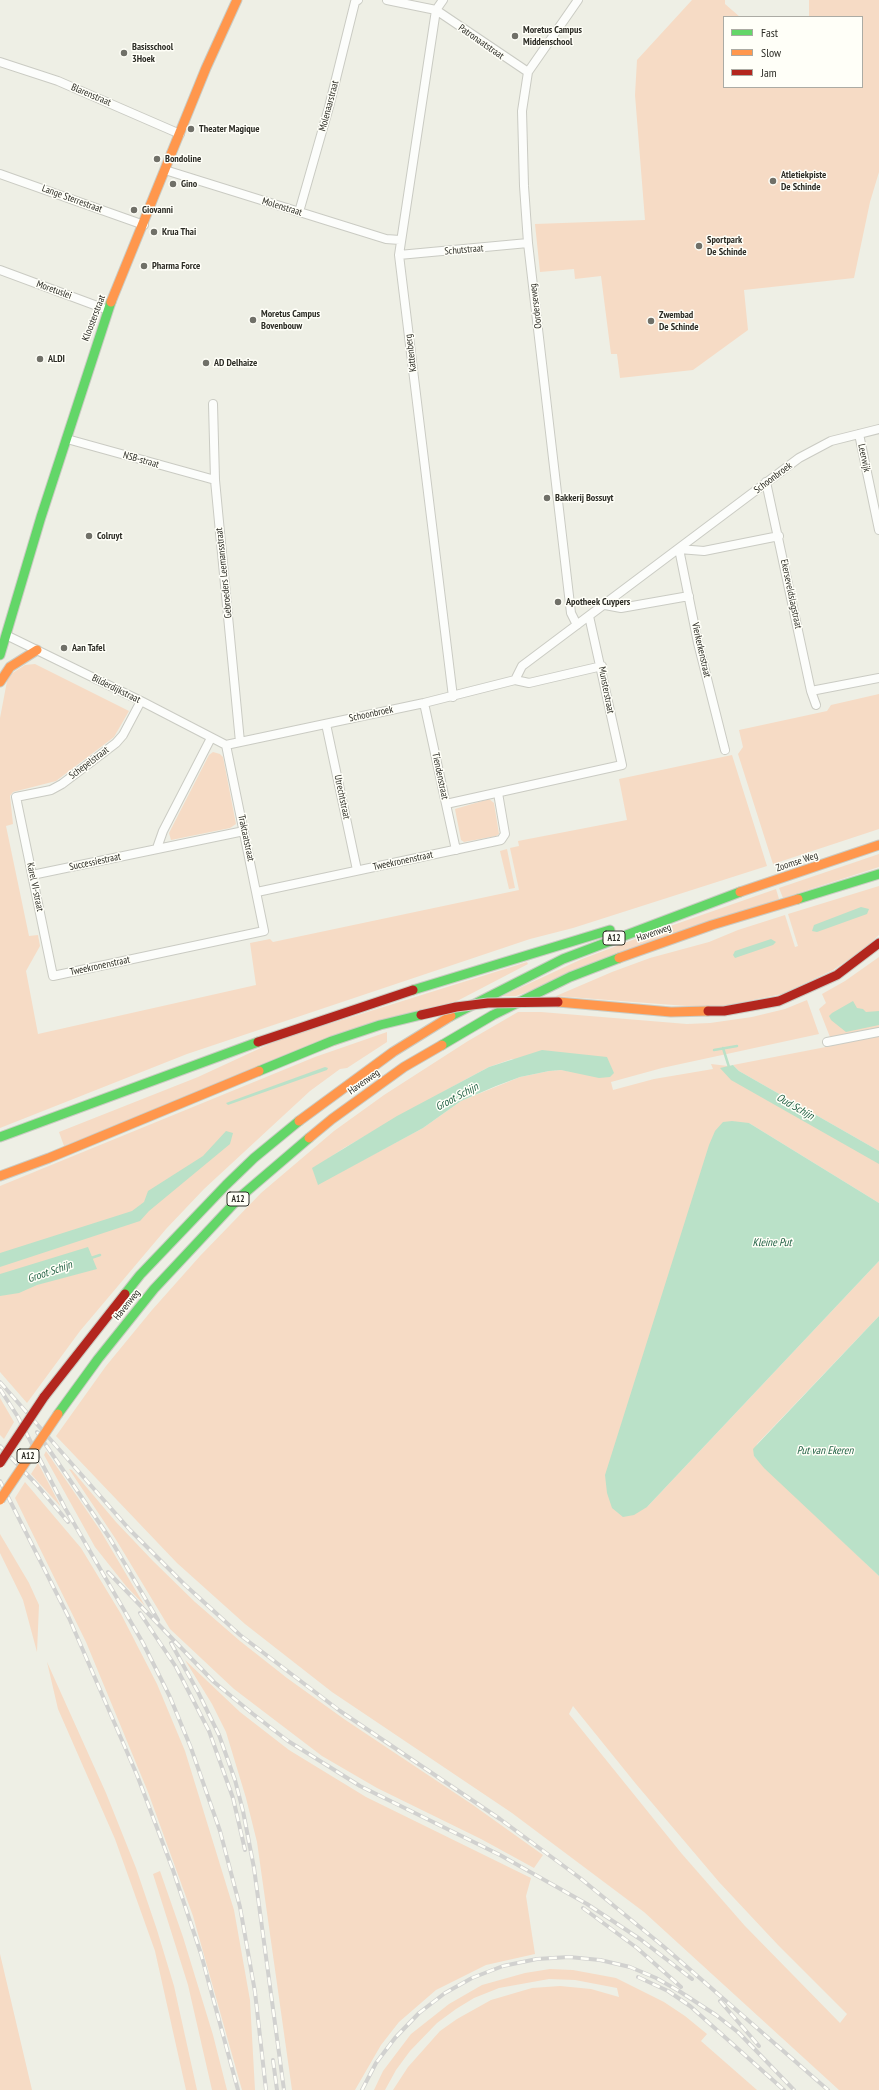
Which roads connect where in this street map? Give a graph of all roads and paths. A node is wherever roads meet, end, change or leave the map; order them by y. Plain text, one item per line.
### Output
1 (237, 0) edge
2 (358, 0) edge
3 (386, 0) edge
4 (443, 0) edge
5 (578, 0) edge
6 (436, 10) junction
7 (0, 62) edge
8 (528, 72) junction
9 (180, 134) junction
10 (164, 170) junction
11 (1, 177) edge
12 (299, 212) junction
13 (144, 225) junction
14 (400, 240) junction
15 (528, 243) junction
16 (399, 256) junction
17 (0, 270) edge
18 (108, 310) junction
19 (212, 404) dead end
20 (879, 429) edge
21 (858, 434) junction
22 (66, 439) junction
23 (215, 480) junction
24 (766, 482) junction
25 (879, 530) edge
26 (779, 536) junction
27 (679, 549) junction
28 (689, 596) junction
29 (605, 605) junction
30 (589, 616) junction
31 (577, 625) junction
32 (3, 634) edge
33 (37, 650) junction
34 (0, 655) edge
35 (602, 666) junction
36 (879, 678) edge
37 (515, 680) junction
38 (0, 682) edge
39 (811, 691) junction
40 (453, 697) junction
41 (141, 701) junction
42 (424, 703) junction
43 (816, 705) dead end
44 (326, 724) junction
45 (211, 738) junction
46 (240, 742) junction
47 (226, 745) junction
48 (725, 750) dead end
49 (498, 793) junction
50 (16, 797) joint
51 (446, 804) junction
52 (244, 831) junction
53 (879, 845) edge
54 (157, 848) junction
55 (456, 850) junction
56 (357, 870) junction
57 (879, 874) edge
58 (32, 875) junction
59 (257, 892) junction
60 (721, 898) junction
61 (636, 921) dead end
62 (622, 926) dead end
63 (264, 931) joint
64 (879, 943) edge
65 (53, 976) joint
66 (879, 1032) edge
67 (828, 1042) dead end
68 (0, 1137) edge
69 (0, 1176) edge
70 (0, 1463) edge
71 (0, 1500) edge

1 - 9 main road, Kloosterstraat
2 - 12 street, Molenaarstraat
3 - 6 street
4 - 6 street
5 - 8 street, Oorderseweg
6 - 8 street, Patronaatstraat
6 - 14 street, Kattenberg
7 - 9 street, Blarenstraat
8 - 15 street, Oorderseweg
9 - 10 main road, Kloosterstraat
10 - 12 street, Molenstraat
10 - 13 main road, Kloosterstraat
11 - 13 street, Lange Sterrestraat
12 - 14 street, Molenstraat
13 - 18 main road, Kloosterstraat
14 - 16 street, Kattenberg
15 - 16 street, Schutstraat
15 - 31 street, Oorderseweg
16 - 40 street, Kattenberg
17 - 18 street, Moretuslei
18 - 22 main road, Kloosterstraat
19 - 23 street, Gebroeders Leemansstraat
20 - 21 street, Schoonbroek
21 - 24 street, Schoonbroek
21 - 25 street, Leerwijk
22 - 23 street, NSB-straat
22 - 32 main road, Kloosterstraat
23 - 46 street, Gebroeders Leemansstraat
24 - 26 street, Ekerseveldslagstraat
24 - 27 street, Schoonbroek
26 - 27 street
26 - 39 street, Ekerseveldslagstraat
27 - 28 street, Vierkerkenstraat
27 - 29 street, Schoonbroek
28 - 29 street
28 - 48 street, Vierkerkenstraat
29 - 30 street, Schoonbroek
30 - 31 street, Schoonbroek
30 - 35 street, Munsterstraat
31 - 37 street, Schoonbroek
32 - 33 street, Bilderdijkstraat
32 - 34 main road, Kloosterstraat
33 - 38 main road
33 - 41 street, Bilderdijkstraat
35 - 37 street, Schoonbroek
35 - 49 street, Munsterstraat
36 - 39 street
37 - 40 street, Schoonbroek
39 - 43 street, Ekerseveldslagstraat
40 - 42 street, Schoonbroek
41 - 45 street, Bilderdijkstraat
41 - 50 street, Schepelstraat
42 - 44 street, Schoonbroek
42 - 51 street, Tiendenstraat
44 - 46 street, Schoonbroek
44 - 56 street, Utrechtstraat
45 - 47 street, Bilderdijkstraat
45 - 54 street
46 - 47 street, Schoonbroek
47 - 52 street, Traktaatstraat
49 - 51 street
49 - 55 street, Tweekronenstraat
50 - 58 street, Karel VI-straat
51 - 55 street, Tiendenstraat
52 - 54 street, Successiestraat
52 - 59 street, Traktaatstraat
53 - 60 main road, Zoomse Weg / A12
54 - 58 street, Successiestraat
55 - 56 street, Tweekronenstraat
56 - 59 street, Tweekronenstraat
57 - 71 main road, Havenweg / A12, bridge
58 - 65 street, Karel VI-straat
59 - 63 street, Traktaatstraat
60 - 61 main road
60 - 70 main road, Havenweg / A12, bridge
62 - 68 main road
63 - 65 street, Tweekronenstraat
64 - 69 main road, bridge
66 - 67 street

